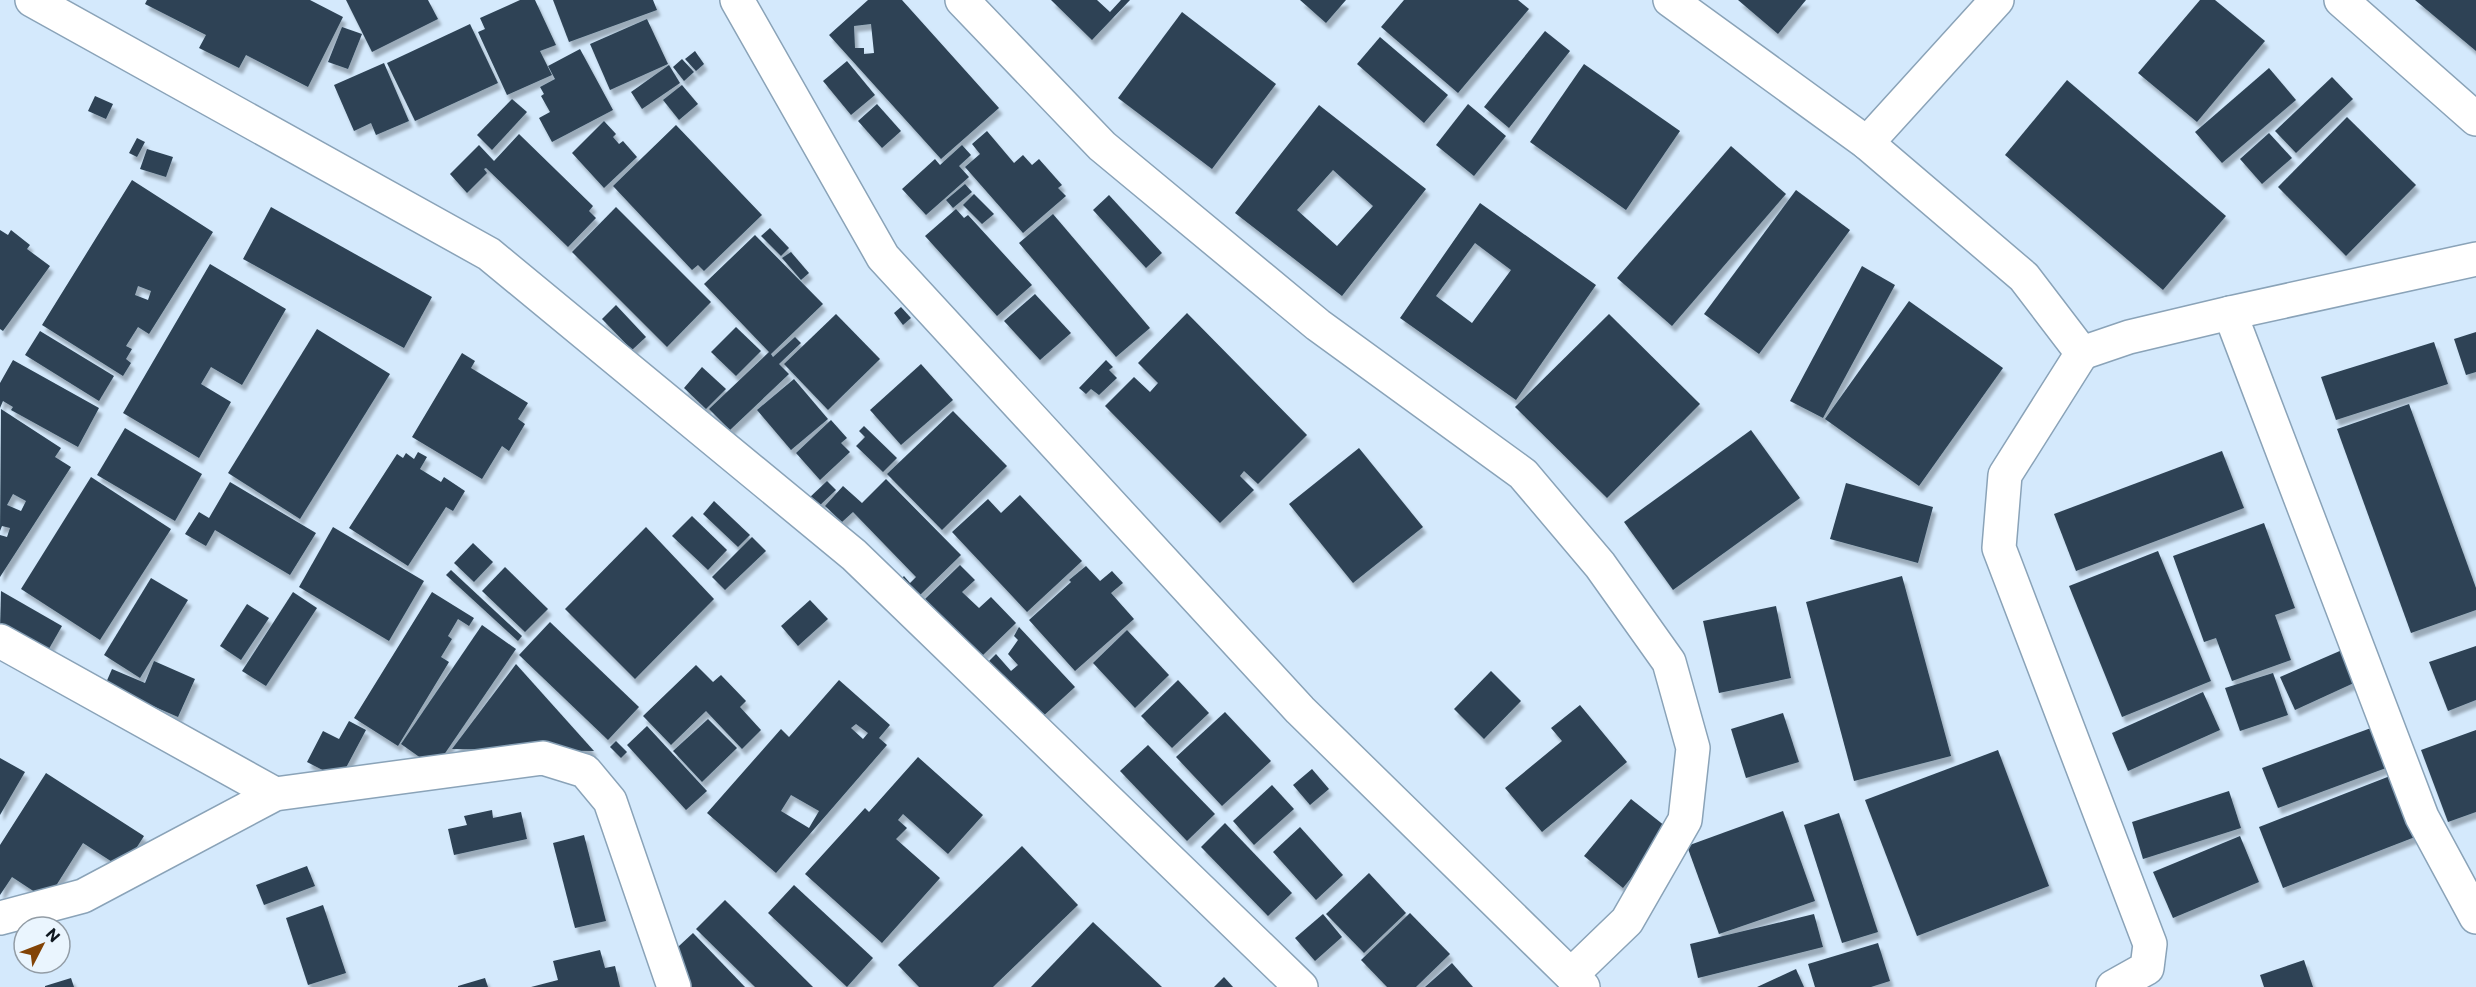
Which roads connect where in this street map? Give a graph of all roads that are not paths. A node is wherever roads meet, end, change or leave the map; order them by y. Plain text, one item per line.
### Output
1 (32, 0) edge
2 (737, 0) edge
3 (962, 0) edge
4 (1670, 0) edge
5 (1997, 0) edge
6 (2341, 0) edge
7 (2476, 119) edge
8 (1867, 143) junction
9 (2476, 259) edge
10 (2230, 313) junction
11 (2082, 353) junction
12 (0, 641) edge
13 (275, 794) junction
14 (2476, 917) edge
15 (0, 918) edge
16 (1577, 981) edge
17 (674, 987) edge
18 (1301, 987) edge
19 (2113, 987) edge

1 - 18 street
2 - 16 street
3 - 16 street
4 - 8 street
5 - 8 street
6 - 7 street
8 - 11 street
9 - 10 street
10 - 11 street
10 - 14 street
11 - 19 street
12 - 13 street
13 - 15 street
13 - 17 street

